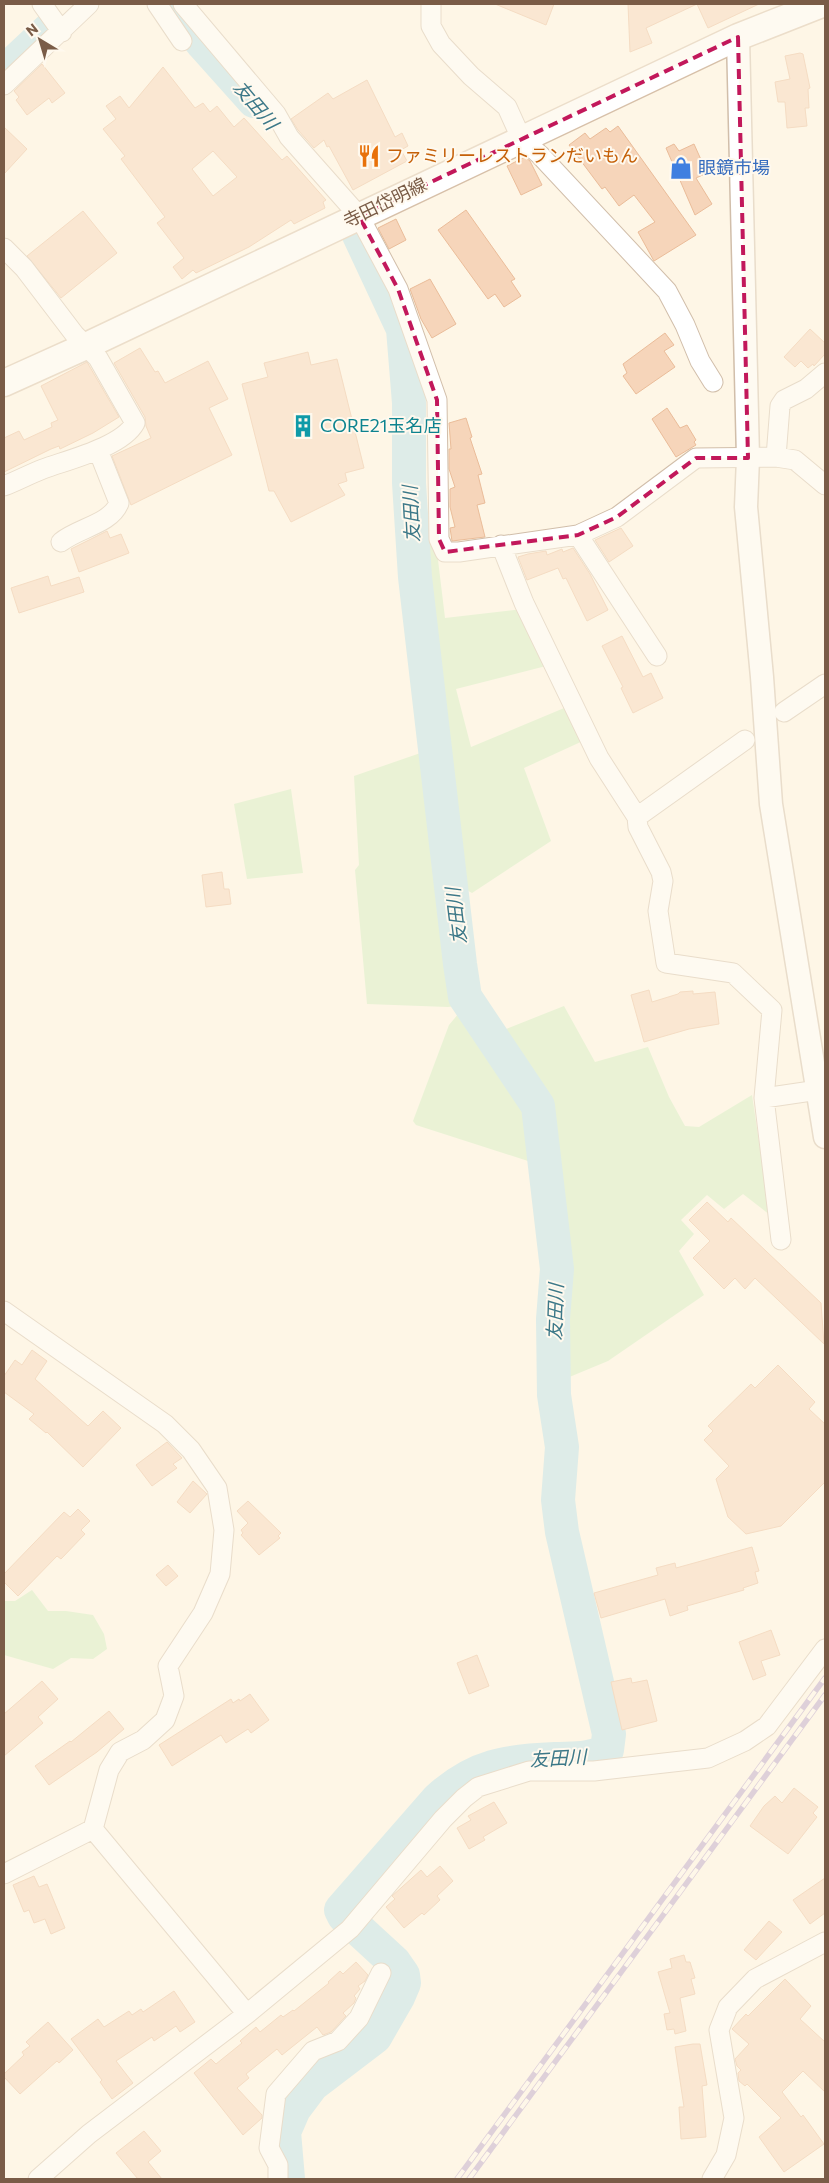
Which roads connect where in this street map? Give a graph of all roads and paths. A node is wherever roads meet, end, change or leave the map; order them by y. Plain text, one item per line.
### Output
1 (42, 4) edge
2 (89, 4) edge
3 (157, 4) edge
4 (183, 4) edge
5 (431, 4) edge
6 (822, 4) edge
7 (57, 26) junction
8 (738, 36) junction
9 (182, 41) dead end
10 (4, 85) edge
11 (521, 138) junction
12 (359, 216) junction
13 (4, 248) edge
14 (86, 346) junction
15 (825, 373) edge
16 (712, 382) dead end
17 (4, 383) edge
18 (98, 450) junction
19 (776, 457) junction
20 (748, 458) junction
21 (4, 486) edge
22 (825, 486) edge
23 (578, 535) junction
24 (61, 542) dead end
25 (501, 545) junction
26 (657, 656) dead end
27 (825, 684) edge
28 (784, 712) dead end
29 (745, 740) dead end
30 (637, 817) junction
31 (822, 1088) edge
32 (764, 1098) junction
33 (825, 1137) edge
34 (781, 1240) dead end
35 (4, 1311) edge
36 (825, 1649) edge
37 (93, 1829) junction
38 (4, 1874) edge
39 (825, 1942) edge
40 (381, 1973) dead end
41 (246, 2014) junction
42 (38, 2179) edge
43 (278, 2179) edge
44 (712, 2179) edge

1 - 7 street
2 - 7 street
3 - 9 street
4 - 12 street
5 - 11 street
6 - 8 main road, 寺田岱明線
7 - 10 street
8 - 11 main road, 寺田岱明線
8 - 20 street
11 - 12 main road, 寺田岱明線
11 - 16 street
12 - 14 main road, 寺田岱明線
12 - 25 street
13 - 14 street
14 - 17 main road, 寺田岱明線
14 - 18 street
15 - 19 street
18 - 21 street
18 - 24 street
19 - 20 street
19 - 22 street
20 - 23 street
20 - 31 street
23 - 25 street
23 - 26 street
25 - 30 street
27 - 28 street
29 - 30 street
30 - 32 street
31 - 32 street
31 - 33 street
32 - 34 street
35 - 37 street
36 - 41 street
37 - 38 street
37 - 41 street
39 - 44 street
40 - 43 street
41 - 42 street

